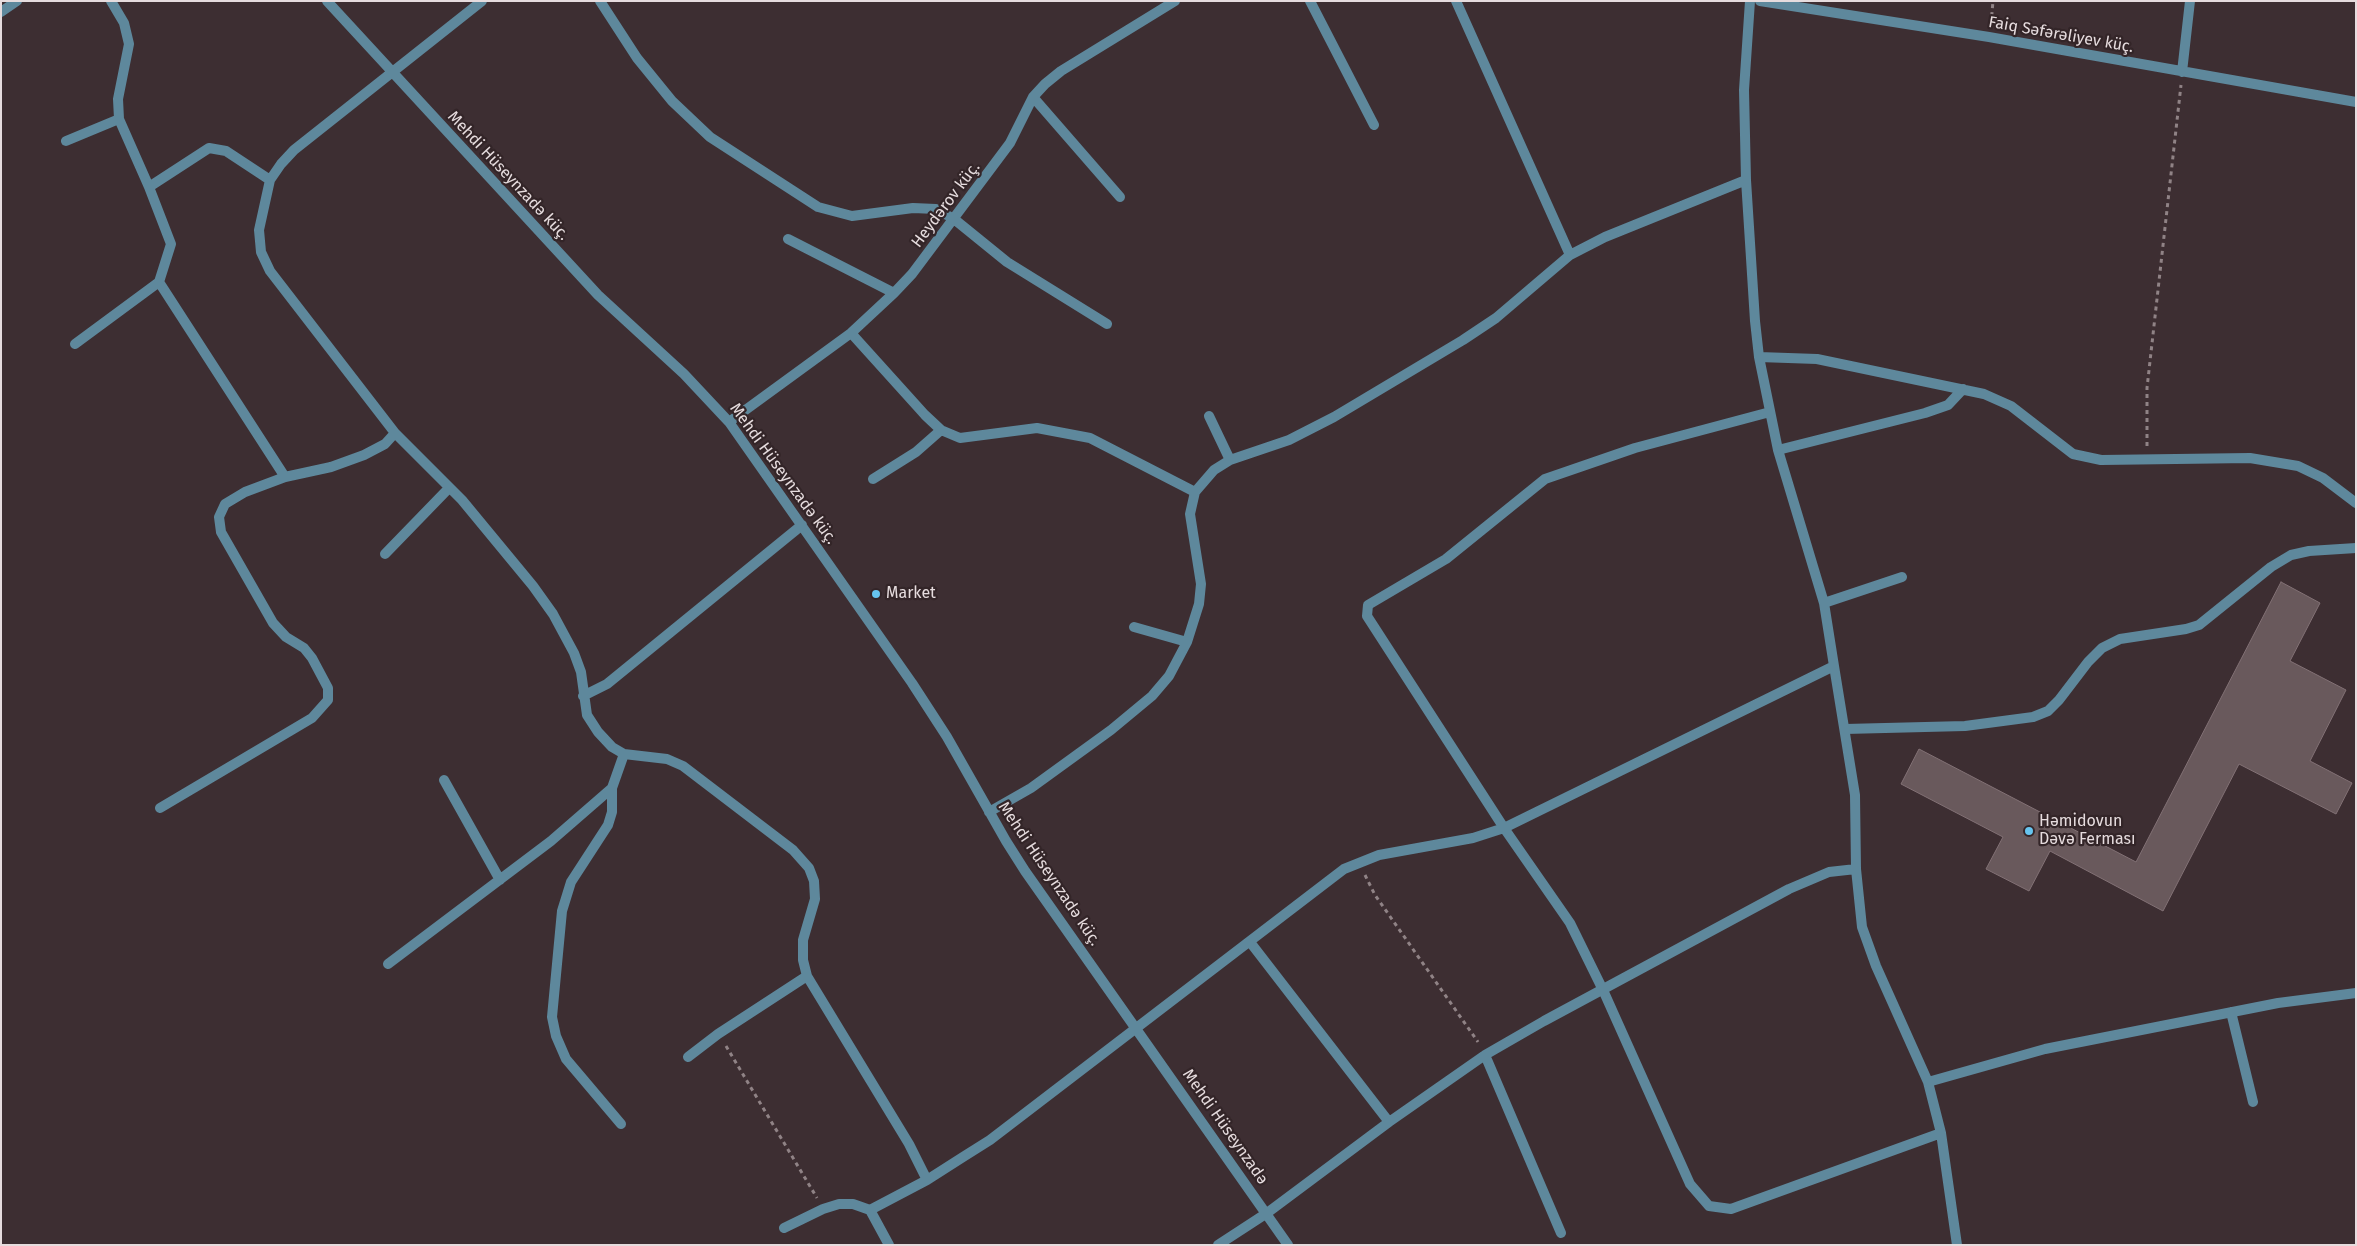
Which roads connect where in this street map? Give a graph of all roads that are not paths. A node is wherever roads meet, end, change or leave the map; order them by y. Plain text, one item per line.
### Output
1 (17, 1) edge
2 (111, 1) edge
3 (328, 1) edge
4 (482, 1) edge
5 (600, 1) edge
6 (1175, 1) edge
7 (1310, 1) edge
8 (1456, 1) edge
9 (1750, 1) edge
10 (1760, 1) edge
11 (2190, 1) edge
12 (1, 12) edge
13 (392, 71) junction
14 (2182, 72) junction
15 (1033, 97) junction
16 (2356, 102) edge
17 (119, 119) junction
18 (1374, 125) dead end
19 (66, 141) dead end
20 (270, 180) junction
21 (1746, 180) junction
22 (149, 187) junction
23 (1120, 197) dead end
24 (954, 219) junction
25 (788, 239) dead end
26 (1570, 255) junction
27 (159, 282) junction
28 (894, 293) junction
29 (1107, 324) dead end
30 (851, 333) junction
31 (75, 344) dead end
32 (1759, 358) junction
33 (1963, 389) junction
34 (1770, 412) junction
35 (1209, 416) dead end
36 (729, 422) junction
37 (941, 430) junction
38 (396, 434) junction
39 (1778, 450) junction
40 (1230, 460) junction
41 (285, 477) junction
42 (873, 479) dead end
43 (450, 488) junction
44 (1195, 492) junction
45 (2356, 503) edge
46 (802, 525) junction
47 (2356, 548) edge
48 (385, 554) dead end
49 (1902, 577) dead end
50 (1824, 603) junction
51 (1134, 627) dead end
52 (1187, 642) junction
53 (1834, 666) junction
54 (583, 696) junction
55 (1845, 729) junction
56 (624, 754) junction
57 (444, 780) dead end
58 (612, 788) junction
59 (160, 808) dead end
60 (989, 812) junction
61 (1504, 828) junction
62 (1856, 869) junction
63 (500, 880) junction
64 (1250, 942) junction
65 (388, 964) dead end
66 (808, 976) junction
67 (1603, 990) junction
68 (2356, 993) edge
69 (2231, 1012) junction
70 (1137, 1027) junction
71 (1485, 1055) junction
72 (688, 1057) dead end
73 (1928, 1082) junction
74 (2254, 1102) dead end
75 (1389, 1122) junction
76 (621, 1124) dead end
77 (1942, 1133) junction
78 (927, 1180) junction
79 (870, 1210) junction
80 (1267, 1213) junction
81 (784, 1228) dead end
82 (1561, 1233) dead end
83 (889, 1245) edge
84 (1218, 1245) edge
85 (1288, 1245) edge
86 (1957, 1245) edge

1 - 12 street
2 - 17 street
3 - 13 street, Mehdi Hüseynzadə küç.
4 - 13 street
5 - 24 street
6 - 15 street, Heydərov küç.
7 - 18 street
8 - 26 street
9 - 21 street
10 - 14 street, Faiq Səfərəliyev küç.
11 - 14 street
13 - 20 street
13 - 36 street, Mehdi Hüseynzadə küç.
14 - 16 street, Faiq Səfərəliyev küç.
15 - 23 street
15 - 24 street, Heydərov küç.
17 - 19 street
17 - 22 street
20 - 22 street
20 - 38 street
21 - 26 street
21 - 32 street
22 - 27 street
24 - 28 street, Heydərov küç.
24 - 29 street
25 - 28 street
26 - 40 street
27 - 31 street
27 - 41 street
28 - 30 street, Heydərov küç.
30 - 36 street, Heydərov küç.
30 - 37 street
32 - 33 street
32 - 34 street
33 - 39 street
33 - 45 street
34 - 39 street
34 - 61 street
35 - 40 street
36 - 46 street, Mehdi Hüseynzadə küç.
37 - 42 street
37 - 44 street
38 - 41 street
38 - 43 street
39 - 50 street
40 - 44 street
41 - 59 street
43 - 48 street
43 - 54 street
44 - 52 street
46 - 54 street
46 - 60 street, Mehdi Hüseynzadə küç.
47 - 55 street
49 - 50 street
50 - 53 street
51 - 52 street
52 - 60 street
53 - 55 street
53 - 61 street
54 - 56 street
55 - 62 street
56 - 58 street
56 - 66 street
57 - 63 street
58 - 63 street
58 - 76 street
60 - 70 street, Mehdi Hüseynzadə küç.
61 - 64 street
61 - 67 street
62 - 67 street
62 - 73 street
63 - 65 street
64 - 70 street
64 - 75 street
66 - 72 street
66 - 78 street
67 - 71 street
67 - 77 street
68 - 69 street
69 - 73 street
69 - 74 street
70 - 78 street
70 - 80 street, Mehdi Hüseynzadə
71 - 75 street
71 - 82 street
73 - 77 street
75 - 80 street
77 - 86 street
78 - 79 street
79 - 81 street
79 - 83 street
80 - 84 street
80 - 85 street, Mehdi Hüseynzadə

